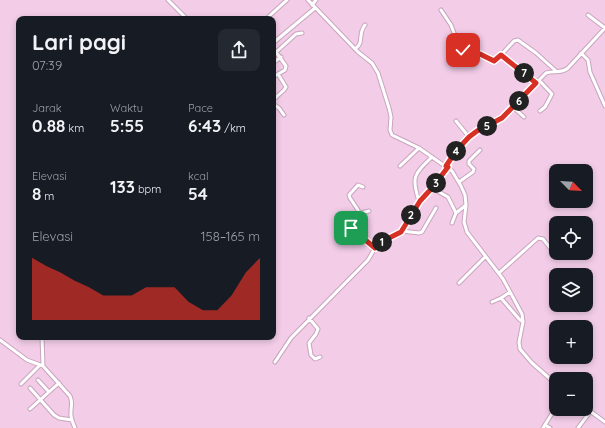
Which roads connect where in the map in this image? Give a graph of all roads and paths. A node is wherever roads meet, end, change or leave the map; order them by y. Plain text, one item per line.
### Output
1 (168, 0) edge
2 (287, 0) edge
3 (308, 0) edge
4 (316, 0) edge
5 (313, 6) junction
6 (441, 10) dead end
7 (588, 14) dead end
8 (184, 16) edge
9 (269, 16) edge
10 (365, 25) dead end
11 (605, 28) edge
12 (302, 33) dead end
13 (276, 40) edge
14 (355, 48) junction
15 (276, 52) joint
16 (581, 53) junction
17 (501, 55) junction
18 (280, 57) junction
19 (276, 60) edge
20 (557, 72) junction
21 (278, 74) joint
22 (538, 81) junction
23 (276, 97) edge
24 (276, 106) edge
25 (605, 106) edge
26 (513, 107) junction
27 (540, 111) dead end
28 (284, 116) dead end
29 (524, 117) dead end
30 (456, 121) dead end
31 (469, 137) junction
32 (419, 148) junction
33 (480, 150) dead end
34 (432, 157) junction
35 (400, 166) dead end
36 (447, 166) junction
37 (459, 182) junction
38 (363, 187) dead end
39 (432, 188) junction
40 (420, 201) junction
41 (466, 205) junction
42 (436, 208) dead end
43 (369, 211) dead end
44 (456, 213) junction
45 (358, 214) junction
46 (452, 223) dead end
47 (402, 231) junction
48 (549, 246) edge
49 (375, 248) junction
50 (485, 257) junction
51 (499, 273) junction
52 (459, 283) dead end
53 (510, 292) junction
54 (501, 298) junction
55 (492, 302) dead end
56 (309, 318) junction
57 (523, 321) junction
58 (0, 340) edge
59 (42, 340) edge
60 (320, 357) dead end
61 (275, 362) dead end
62 (41, 366) junction
63 (549, 378) edge
64 (38, 380) dead end
65 (59, 383) junction
66 (21, 384) dead end
67 (30, 388) dead end
68 (49, 392) junction
69 (41, 400) junction
70 (30, 409) dead end
71 (593, 414) edge
72 (550, 416) edge
73 (587, 416) edge
74 (72, 420) junction
75 (605, 422) edge
76 (544, 426) edge
77 (75, 428) edge
78 (550, 428) edge
79 (578, 428) edge

1 - 8 street
2 - 9 street
3 - 5 street
4 - 5 street
5 - 13 street
5 - 14 street
6 - 17 street
7 - 11 street
10 - 14 street
11 - 16 street
12 - 15 street
14 - 32 street
15 - 18 street
16 - 20 street
16 - 25 street
17 - 20 street
17 - 22 street
18 - 19 street
18 - 21 street
20 - 22 street
21 - 23 street
22 - 26 street
22 - 27 street
24 - 28 street
26 - 29 street
26 - 31 street
30 - 31 street
31 - 36 street
32 - 34 street
32 - 35 street
33 - 37 street
34 - 36 street
34 - 40 street
36 - 37 street
36 - 39 street
37 - 41 street
38 - 45 street
39 - 40 street
39 - 44 street
40 - 47 street
41 - 44 street
41 - 50 street
42 - 47 street
43 - 45 street
44 - 46 street
45 - 49 street
47 - 49 street
48 - 51 street
49 - 56 street
50 - 51 street
50 - 52 street
51 - 53 street
53 - 54 street
53 - 57 street
54 - 55 street
54 - 57 street
56 - 60 street
56 - 61 street
57 - 63 street
58 - 62 street
59 - 62 street
62 - 65 street
62 - 66 street
64 - 68 street
65 - 68 street
65 - 74 street
67 - 69 street
68 - 69 street
69 - 70 street
69 - 74 street
71 - 75 street
72 - 76 street
73 - 79 street
74 - 77 street
76 - 78 street

